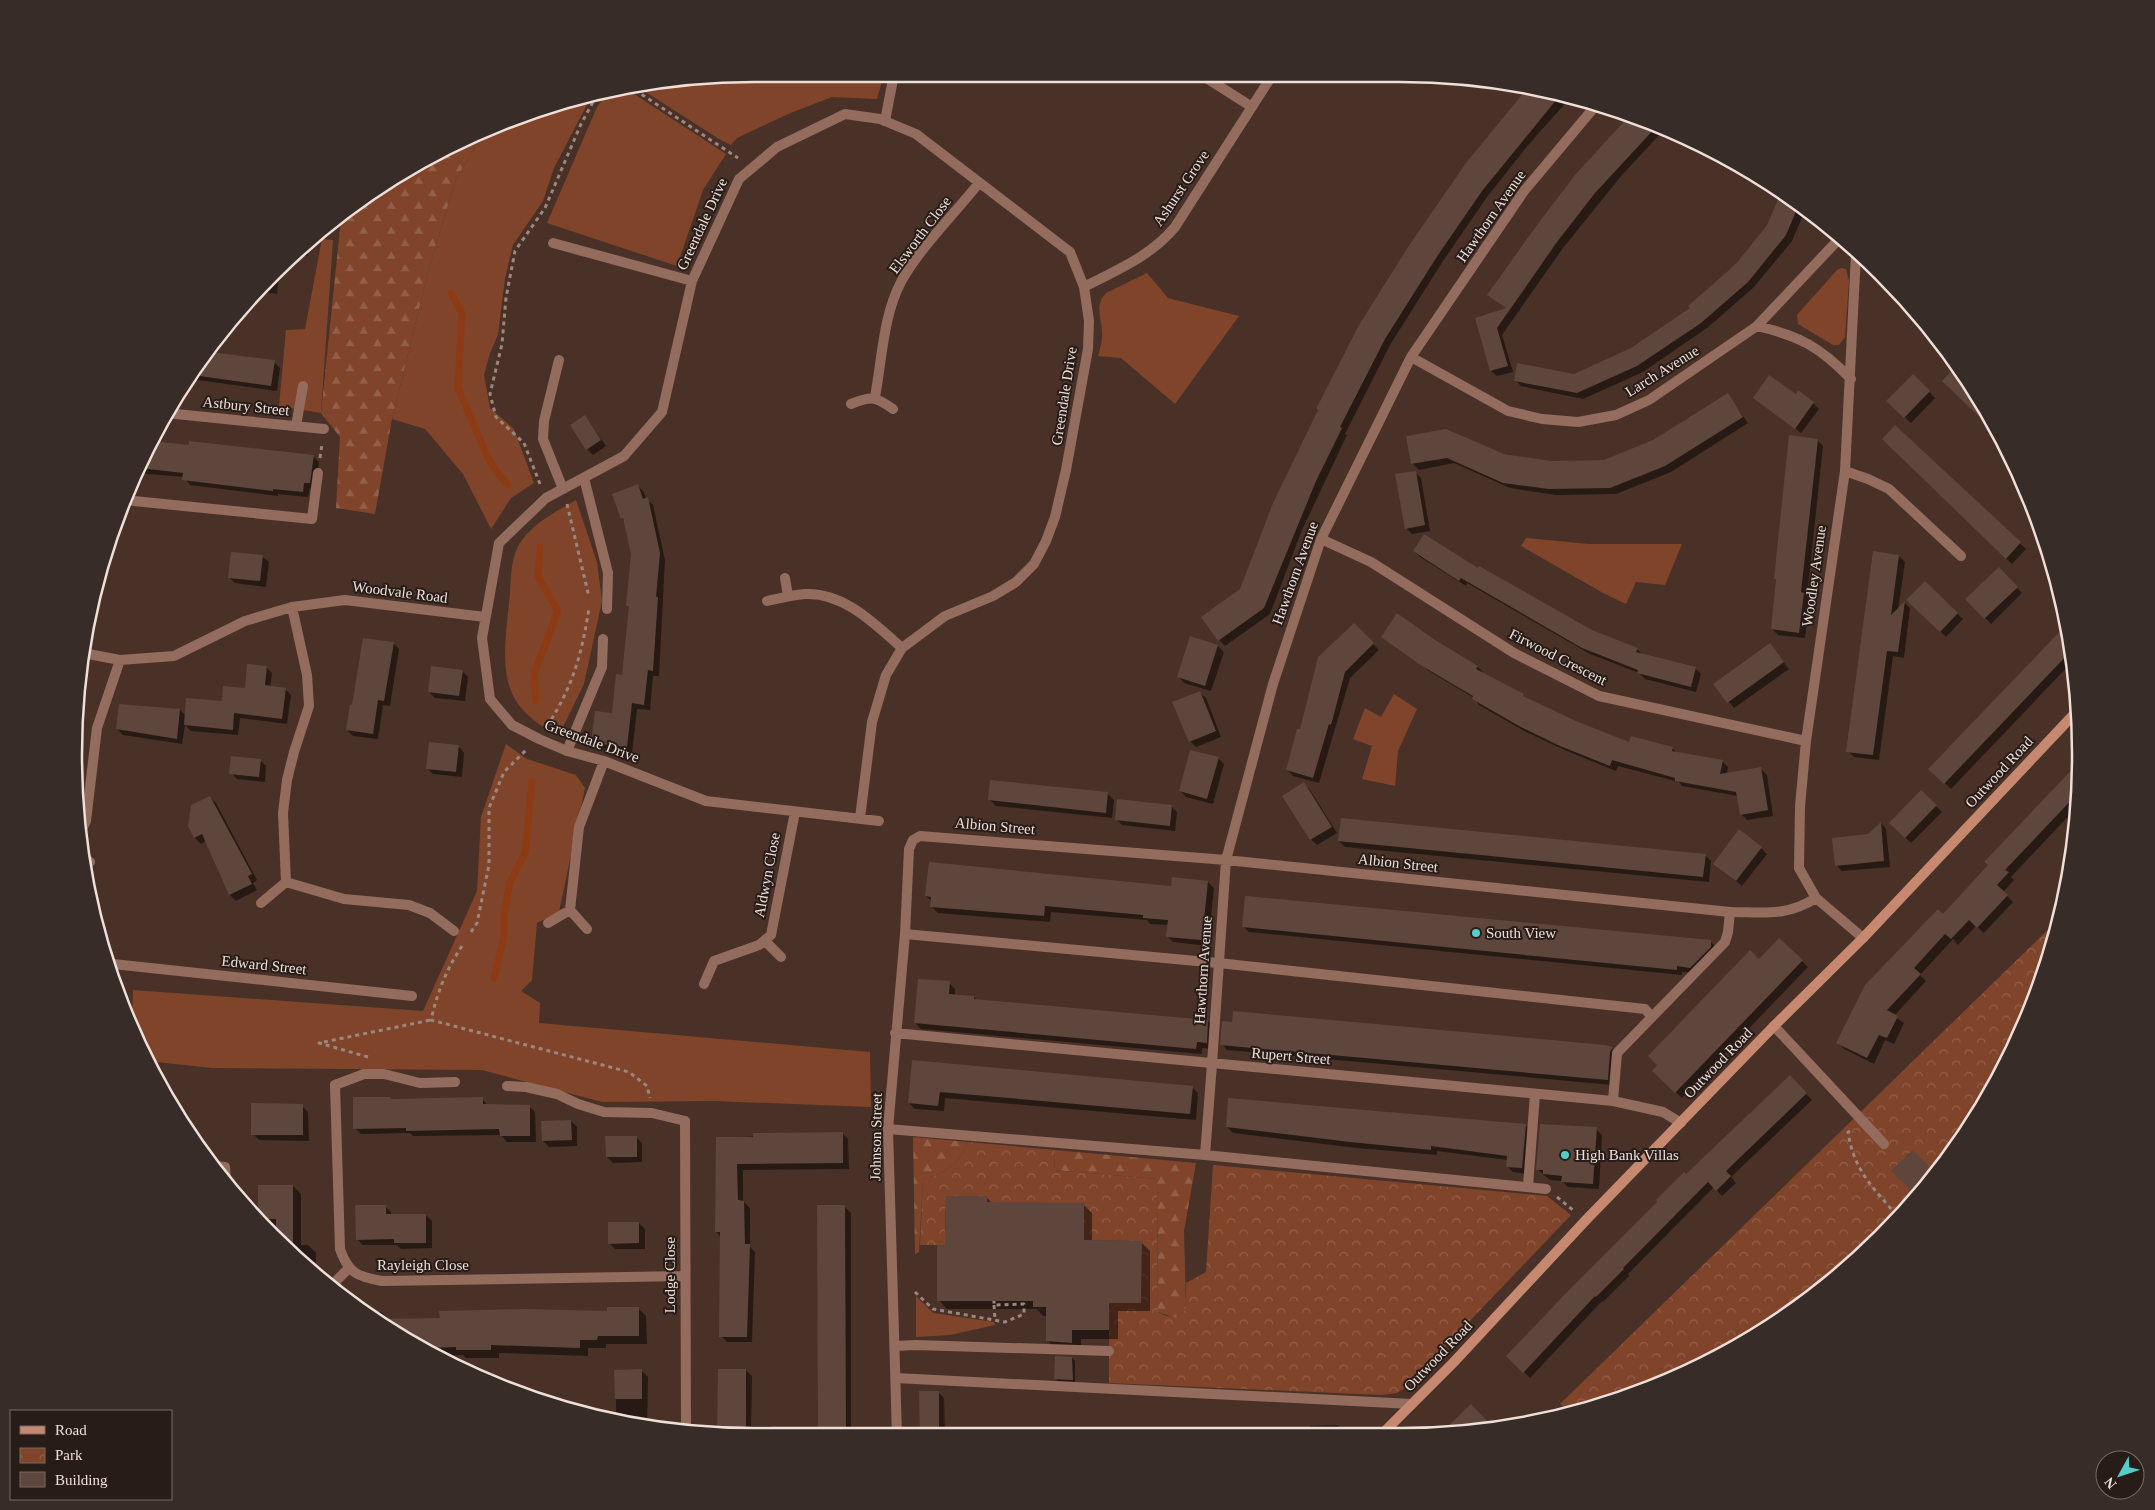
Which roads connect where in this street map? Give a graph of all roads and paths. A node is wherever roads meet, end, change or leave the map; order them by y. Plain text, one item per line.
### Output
1 (892, 82) edge
2 (1213, 82) edge
3 (1268, 82) edge
4 (639, 93) edge
5 (592, 102) edge
6 (1252, 107) junction
7 (1592, 110) edge
8 (885, 121) junction
9 (752, 168) junction
10 (979, 184) junction
11 (553, 243) dead end
12 (1835, 243) edge
13 (1860, 264) edge
14 (692, 281) junction
15 (1084, 287) junction
16 (1757, 326) junction
17 (1411, 357) junction
18 (559, 360) dead end
19 (1850, 379) junction
20 (303, 386) dead end
21 (875, 398) junction
22 (851, 404) dead end
23 (893, 409) dead end
24 (176, 414) edge
25 (296, 426) junction
26 (324, 429) joint
27 (1845, 471) junction
28 (318, 473) joint
29 (584, 478) junction
30 (563, 488) junction
31 (546, 498) junction
32 (133, 501) edge
33 (1321, 539) junction
34 (1961, 556) dead end
35 (785, 578) dead end
36 (788, 596) junction
37 (767, 601) dead end
38 (292, 607) junction
39 (607, 609) dead end
40 (485, 617) junction
41 (603, 639) dead end
42 (902, 648) junction
43 (90, 654) edge
44 (120, 660) junction
45 (2071, 717) edge
46 (538, 739) junction
47 (1806, 741) junction
48 (567, 751) junction
49 (604, 761) junction
50 (795, 812) junction
51 (860, 818) junction
52 (86, 821) edge
53 (879, 821) dead end
54 (913, 840) joint
55 (1226, 860) junction
56 (286, 882) junction
57 (1816, 898) junction
58 (261, 903) dead end
59 (570, 910) junction
60 (1730, 912) junction
61 (548, 923) dead end
62 (586, 930) dead end
63 (454, 931) dead end
64 (470, 934) dead end
65 (905, 934) junction
66 (1863, 938) junction
67 (466, 940) dead end
68 (765, 941) junction
69 (781, 957) dead end
70 (1218, 963) junction
71 (116, 964) edge
72 (704, 984) dead end
73 (412, 996) dead end
74 (1652, 1017) junction
75 (431, 1020) junction
76 (1774, 1026) junction
77 (895, 1033) junction
78 (362, 1062) dead end
79 (1212, 1064) junction
80 (455, 1082) dead end
81 (507, 1086) dead end
82 (1535, 1094) junction
83 (651, 1100) dead end
84 (1613, 1101) junction
85 (1861, 1120) junction
86 (1681, 1123) junction
87 (888, 1129) junction
88 (1884, 1144) dead end
89 (1205, 1155) junction
90 (1528, 1186) junction
91 (1546, 1189) joint
92 (1894, 1212) edge
93 (1586, 1220) junction
94 (349, 1268) junction
95 (685, 1276) junction
96 (336, 1281) edge
97 (915, 1292) dead end
98 (995, 1320) junction
99 (895, 1346) junction
100 (1109, 1351) dead end
101 (896, 1378) junction
102 (1412, 1404) junction
103 (686, 1424) edge
104 (897, 1428) edge
105 (1388, 1428) edge

1 - 8 street
2 - 6 street
3 - 6 street, Ashurst Grove
4 - 9 path
5 - 31 path
6 - 15 street, Ashurst Grove
7 - 17 street, Hawthorn Avenue
8 - 9 street, Greendale Drive
8 - 10 street, Greendale Drive
9 - 14 street, Greendale Drive
10 - 15 street, Greendale Drive
10 - 21 street, Elsworth Close
11 - 14 street
12 - 16 street, Larch Avenue
13 - 19 street, Woodley Avenue
14 - 29 street, Greendale Drive
15 - 42 street, Greendale Drive
16 - 17 street, Larch Avenue
16 - 19 street
17 - 33 street, Hawthorn Avenue
18 - 30 street
19 - 27 street, Woodley Avenue
20 - 25 street
21 - 22 street
21 - 23 street
24 - 25 street, Astbury Street
25 - 26 street, Astbury Street
26 - 28 path
27 - 34 street
27 - 47 street, Woodley Avenue
28 - 32 street
29 - 30 street, Greendale Drive
29 - 39 street
30 - 31 street, Greendale Drive
30 - 46 path
31 - 40 street, Greendale Drive
33 - 47 street, Firwood Crescent
33 - 55 street, Hawthorn Avenue
35 - 36 street
36 - 37 street
36 - 42 street
38 - 40 street, Woodvale Road
38 - 44 street, Woodvale Road
38 - 56 street
40 - 46 street, Greendale Drive
41 - 48 street
42 - 51 street, Greendale Drive
43 - 44 street, Woodvale Road
44 - 52 street
45 - 66 street, Outwood Road
46 - 48 street, Greendale Drive
46 - 64 path
47 - 57 street, Woodley Avenue
48 - 49 street, Greendale Drive
49 - 50 street, Greendale Drive
49 - 59 street
50 - 51 street, Greendale Drive
50 - 68 street, Aldwyn Close
51 - 53 street, Greendale Drive
54 - 55 street, Albion Street
54 - 65 street, Johnson Street
55 - 60 street, Albion Street
55 - 70 street, Hawthorn Avenue
56 - 58 street
56 - 63 street
57 - 60 street, Albion Street
57 - 66 street
59 - 61 street
59 - 62 street
60 - 74 street
65 - 70 street
65 - 77 street, Johnson Street
66 - 76 street, Outwood Road
67 - 75 path
68 - 69 street, Aldwyn Close
68 - 72 street, Aldwyn Close
70 - 74 street
70 - 79 street, Hawthorn Avenue
71 - 73 street, Edward Street
74 - 84 street
75 - 78 path
75 - 83 path
76 - 85 street
76 - 86 street, Outwood Road
77 - 79 street, Rupert Street
77 - 87 street, Johnson Street
79 - 82 street, Rupert Street
79 - 89 street, Hawthorn Avenue
80 - 94 street
81 - 95 street, Lodge Close
82 - 84 street, Rupert Street
82 - 90 street
84 - 86 street, Rupert Street
85 - 88 street
85 - 92 path
86 - 93 street, Outwood Road
87 - 89 street
87 - 99 street, Johnson Street
89 - 90 street
90 - 91 street
91 - 93 path
93 - 102 street, Outwood Road
94 - 95 street, Rayleigh Close
94 - 96 street
95 - 103 street, Lodge Close
97 - 98 path
98 - 98 path
99 - 100 street
99 - 101 street, Johnson Street
101 - 102 street
101 - 104 street, Johnson Street
102 - 105 street, Outwood Road

